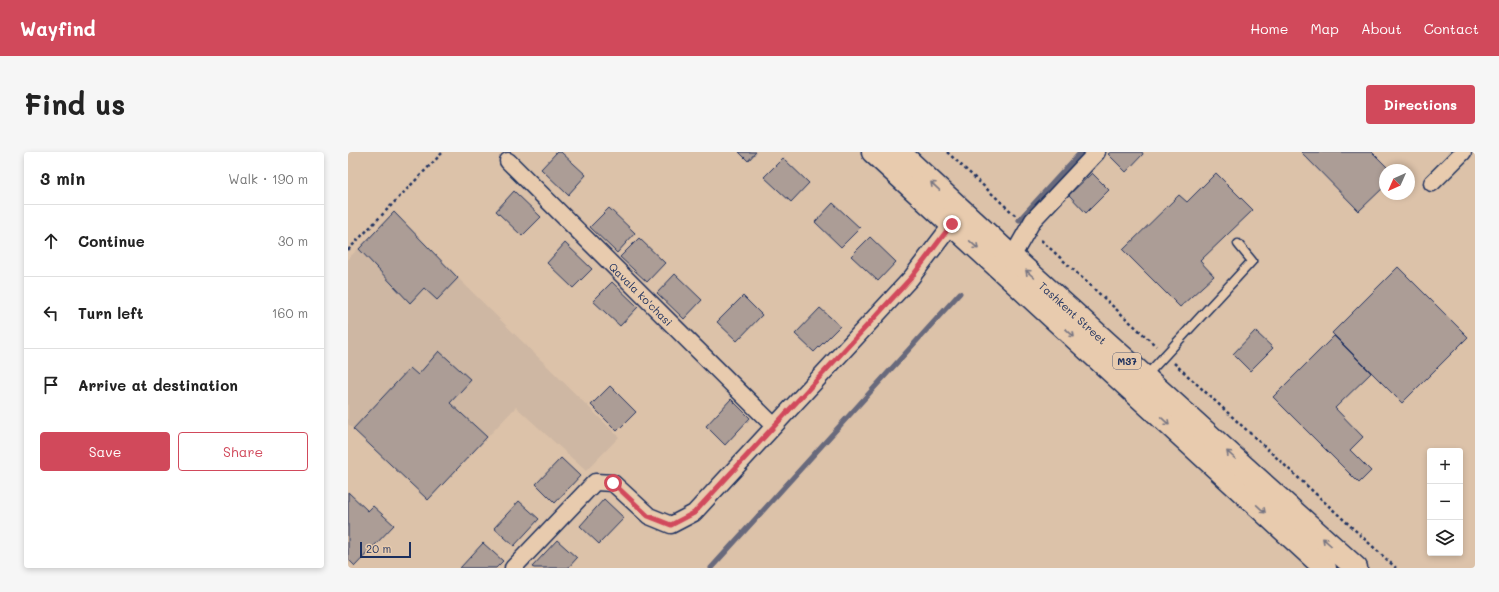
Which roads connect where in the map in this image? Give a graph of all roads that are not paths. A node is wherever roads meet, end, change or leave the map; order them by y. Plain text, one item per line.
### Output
1 (873, 152) edge
2 (899, 152) edge
3 (1097, 152) edge
4 (1463, 152) edge
5 (508, 161) dead end
6 (1432, 183) dead end
7 (952, 224) junction
8 (1238, 244) dead end
9 (1012, 257) junction
10 (1145, 377) junction
11 (774, 426) junction
12 (513, 568) edge
13 (1325, 568) edge
14 (1356, 568) edge

1 - 7 highway, Tashkent Street / M37
9 -> 2 highway, Tashkent Street / M37
3 - 9 street
4 - 6 street
5 - 11 street, Qavala ko'chasi
7 - 11 street
7 -> 13 highway, Tashkent Street / M37
8 - 10 lane
10 -> 9 highway, Tashkent Street / M37
14 -> 10 highway, Tashkent Street / M37
11 - 12 street

